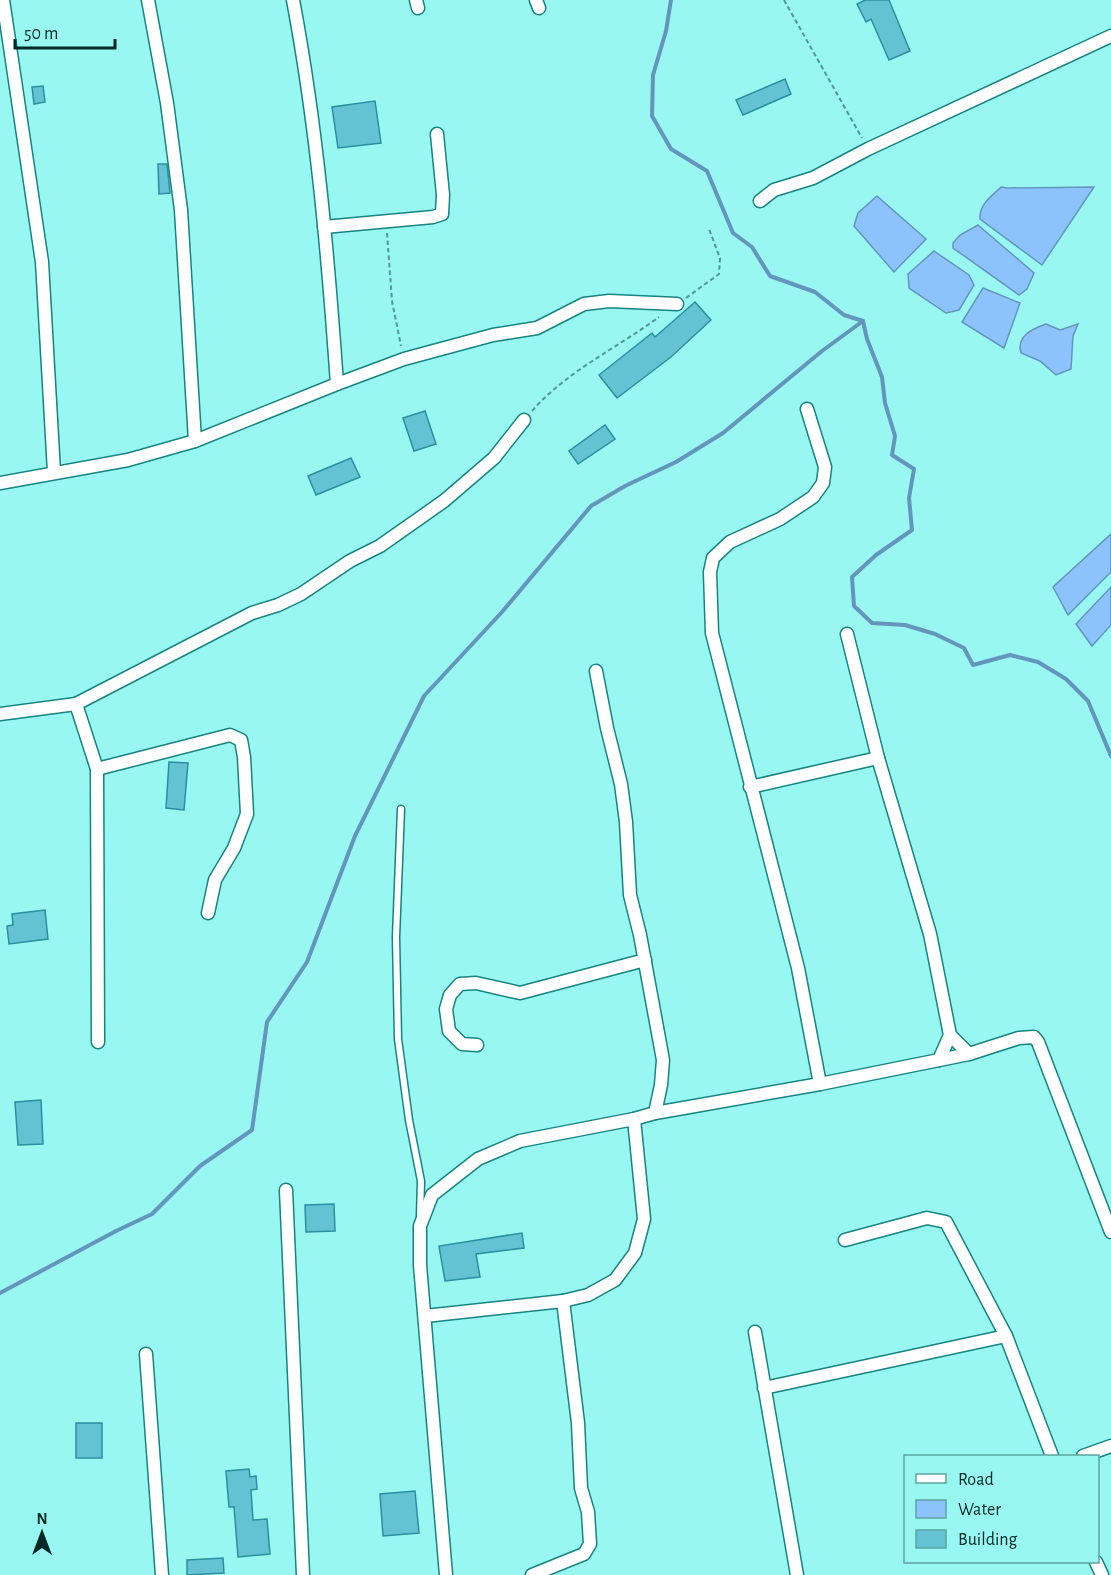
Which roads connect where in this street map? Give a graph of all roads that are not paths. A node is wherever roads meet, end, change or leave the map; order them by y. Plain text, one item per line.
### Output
1 (3, 0) edge
2 (148, 0) edge
3 (293, 0) edge
4 (1111, 36) edge
5 (437, 134) dead end
6 (760, 201) dead end
7 (324, 227) junction
8 (677, 304) road end
9 (337, 384) junction
10 (807, 409) dead end
11 (525, 420) road end
12 (195, 441) junction
13 (54, 472) junction
14 (0, 483) edge
15 (847, 634) dead end
16 (596, 671) dead end
17 (76, 704) junction
18 (0, 714) edge
19 (878, 758) junction
20 (97, 770) junction
21 (750, 787) junction
22 (400, 809) dead end
23 (208, 913) dead end
24 (645, 960) junction
25 (950, 1035) junction
26 (98, 1042) dead end
27 (477, 1045) dead end
28 (969, 1054) junction
29 (939, 1059) junction
30 (820, 1084) junction
31 (656, 1113) junction
32 (634, 1119) junction
33 (286, 1190) dead end
34 (420, 1226) junction
35 (1111, 1232) edge
36 (845, 1240) dead end
37 (562, 1301) junction
38 (425, 1316) junction
39 (755, 1332) dead end
40 (1006, 1336) junction
41 (146, 1354) dead end
42 (764, 1389) junction
43 (1111, 1446) edge
44 (1052, 1455) edge
45 (1086, 1455) edge
46 (538, 1574) edge
47 (162, 1575) edge
48 (303, 1575) edge
49 (446, 1575) edge
50 (797, 1575) edge

1 - 13 street
2 - 12 street
3 - 7 street
4 - 6 street
5 - 7 street
7 - 9 street
8 - 9 street
9 - 12 street
10 - 21 street
11 - 17 street
12 - 13 street
13 - 14 street
15 - 19 street
16 - 24 street
17 - 18 street
17 - 20 street
19 - 21 street
19 - 25 street
20 - 23 street
20 - 26 street
21 - 30 street
22 - 34 lane
24 - 27 street
24 - 31 street
25 - 28 street
25 - 29 street
28 - 29 street
28 - 35 street
29 - 30 street
30 - 31 street
31 - 32 street
32 - 34 street
32 - 37 street
33 - 48 street
34 - 38 street
36 - 40 street
37 - 38 street
37 - 46 street
38 - 49 street
39 - 42 street
40 - 42 street
40 - 44 street
41 - 47 street
42 - 50 street
43 - 45 street

